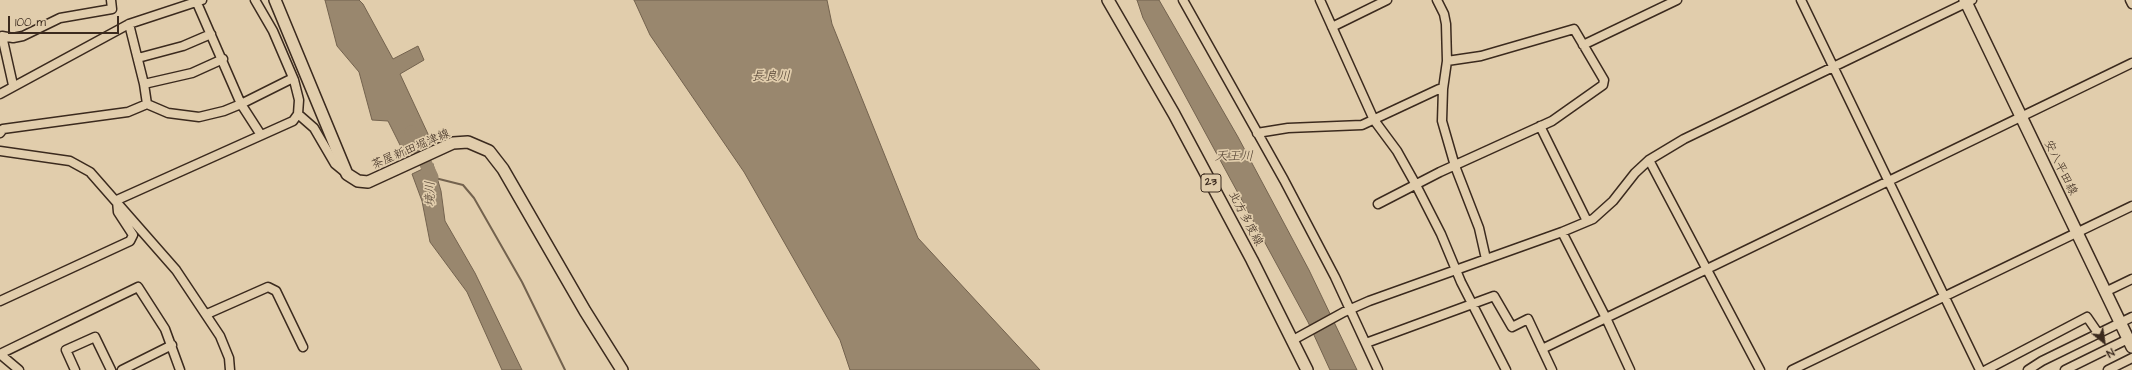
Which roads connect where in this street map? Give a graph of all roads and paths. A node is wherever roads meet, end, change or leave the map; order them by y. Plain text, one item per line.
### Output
1 (111, 0) edge
2 (255, 0) edge
3 (275, 0) edge
4 (1108, 0) edge
5 (1183, 0) edge
6 (1320, 0) edge
7 (1387, 0) edge
8 (1438, 0) edge
9 (1677, 0) edge
10 (1801, 0) edge
11 (2130, 0) edge
12 (200, 1) edge
13 (1968, 1) edge
14 (2132, 4) edge
15 (129, 24) junction
16 (1332, 27) junction
17 (211, 34) junction
18 (1, 36) edge
19 (1583, 45) junction
20 (138, 58) junction
21 (223, 59) junction
22 (1447, 61) junction
23 (2132, 63) edge
24 (1834, 66) junction
25 (293, 78) junction
26 (144, 84) junction
27 (13, 85) junction
28 (1443, 88) junction
29 (0, 94) edge
30 (147, 104) junction
31 (241, 104) junction
32 (298, 114) junction
33 (2021, 117) junction
34 (1374, 120) junction
35 (1540, 126) junction
36 (0, 133) edge
37 (1257, 133) junction
38 (261, 135) junction
39 (0, 151) edge
40 (1650, 160) junction
41 (1455, 166) junction
42 (347, 174) junction
43 (1889, 182) junction
44 (1416, 185) junction
45 (117, 200) junction
46 (1378, 204) dead end
47 (2132, 206) edge
48 (1587, 221) junction
49 (1562, 232) junction
50 (2077, 233) junction
51 (1486, 259) junction
52 (1707, 269) junction
53 (1456, 271) junction
54 (2132, 279) edge
55 (2106, 292) junction
56 (1944, 297) junction
57 (0, 301) edge
58 (1473, 305) junction
59 (1347, 311) junction
60 (207, 314) junction
61 (2132, 317) edge
62 (1606, 318) junction
63 (2120, 322) junction
64 (2098, 333) junction
65 (1297, 337) junction
66 (1366, 343) junction
67 (2130, 343) edge
68 (172, 345) junction
69 (303, 347) dead end
70 (1542, 349) junction
71 (0, 354) edge
72 (2132, 358) edge
73 (18, 370) edge
74 (76, 370) edge
75 (111, 370) edge
76 (122, 370) edge
77 (179, 370) edge
78 (230, 370) edge
79 (622, 370) edge
80 (1307, 370) edge
81 (1378, 370) edge
82 (1506, 370) edge
83 (1552, 370) edge
84 (1630, 370) edge
85 (1760, 370) edge
86 (1792, 370) edge
87 (1980, 370) edge
88 (1986, 370) edge
89 (2028, 370) edge
90 (2066, 370) edge
91 (2108, 370) edge

1 - 18 street
2 - 25 street
3 - 42 main road
4 - 65 main road, 北方多度線 / 23
5 - 37 street
6 - 16 street
7 - 16 street
8 - 22 street
9 - 19 street
10 - 24 street
11 - 14 street
12 - 15 street
12 - 17 street
13 - 24 street
13 - 33 main road, 安八平田線
15 - 20 street
15 - 27 street
16 - 34 street
17 - 20 street
17 - 21 street
18 - 27 street
19 - 22 street
19 - 35 street
20 - 26 street
21 - 26 street
21 - 31 street
22 - 28 street
23 - 33 street
24 - 40 street
24 - 43 street
25 - 31 street
25 - 32 street
26 - 30 street
27 - 29 street
28 - 34 street
28 - 41 street
30 - 31 street
30 - 36 street
31 - 38 street
32 - 38 street
32 - 42 street
33 - 43 street
33 - 50 main road, 安八平田線
34 - 37 street
34 - 44 street
35 - 41 street
35 - 48 street
37 - 59 street
38 - 45 street
39 - 45 street
40 - 48 street
40 - 52 street
41 - 44 street
41 - 51 street
42 - 79 main road, 茶屋新田堀津線
43 - 52 street
43 - 56 street
44 - 46 street
44 - 53 street
45 - 57 street
45 - 60 street
47 - 50 street
48 - 49 street
49 - 51 street
49 - 62 street
50 - 55 main road, 安八平田線
50 - 56 street
51 - 53 street
52 - 62 street
52 - 85 street
53 - 58 street
53 - 59 street
54 - 55 street
55 - 63 main road, 安八平田線
56 - 86 street
56 - 87 street
58 - 66 street
58 - 70 street
58 - 82 street
59 - 65 street
59 - 66 street
60 - 69 street
60 - 78 street
61 - 63 street
62 - 70 street
62 - 84 street
63 - 64 street
63 - 67 main road, 安八平田線
64 - 88 street
64 - 89 street
65 - 80 main road, 北方多度線 / 23
66 - 81 street
67 - 90 street
68 - 71 street
68 - 76 street
68 - 77 street
70 - 83 street
71 - 73 street
72 - 91 street
74 - 75 street

